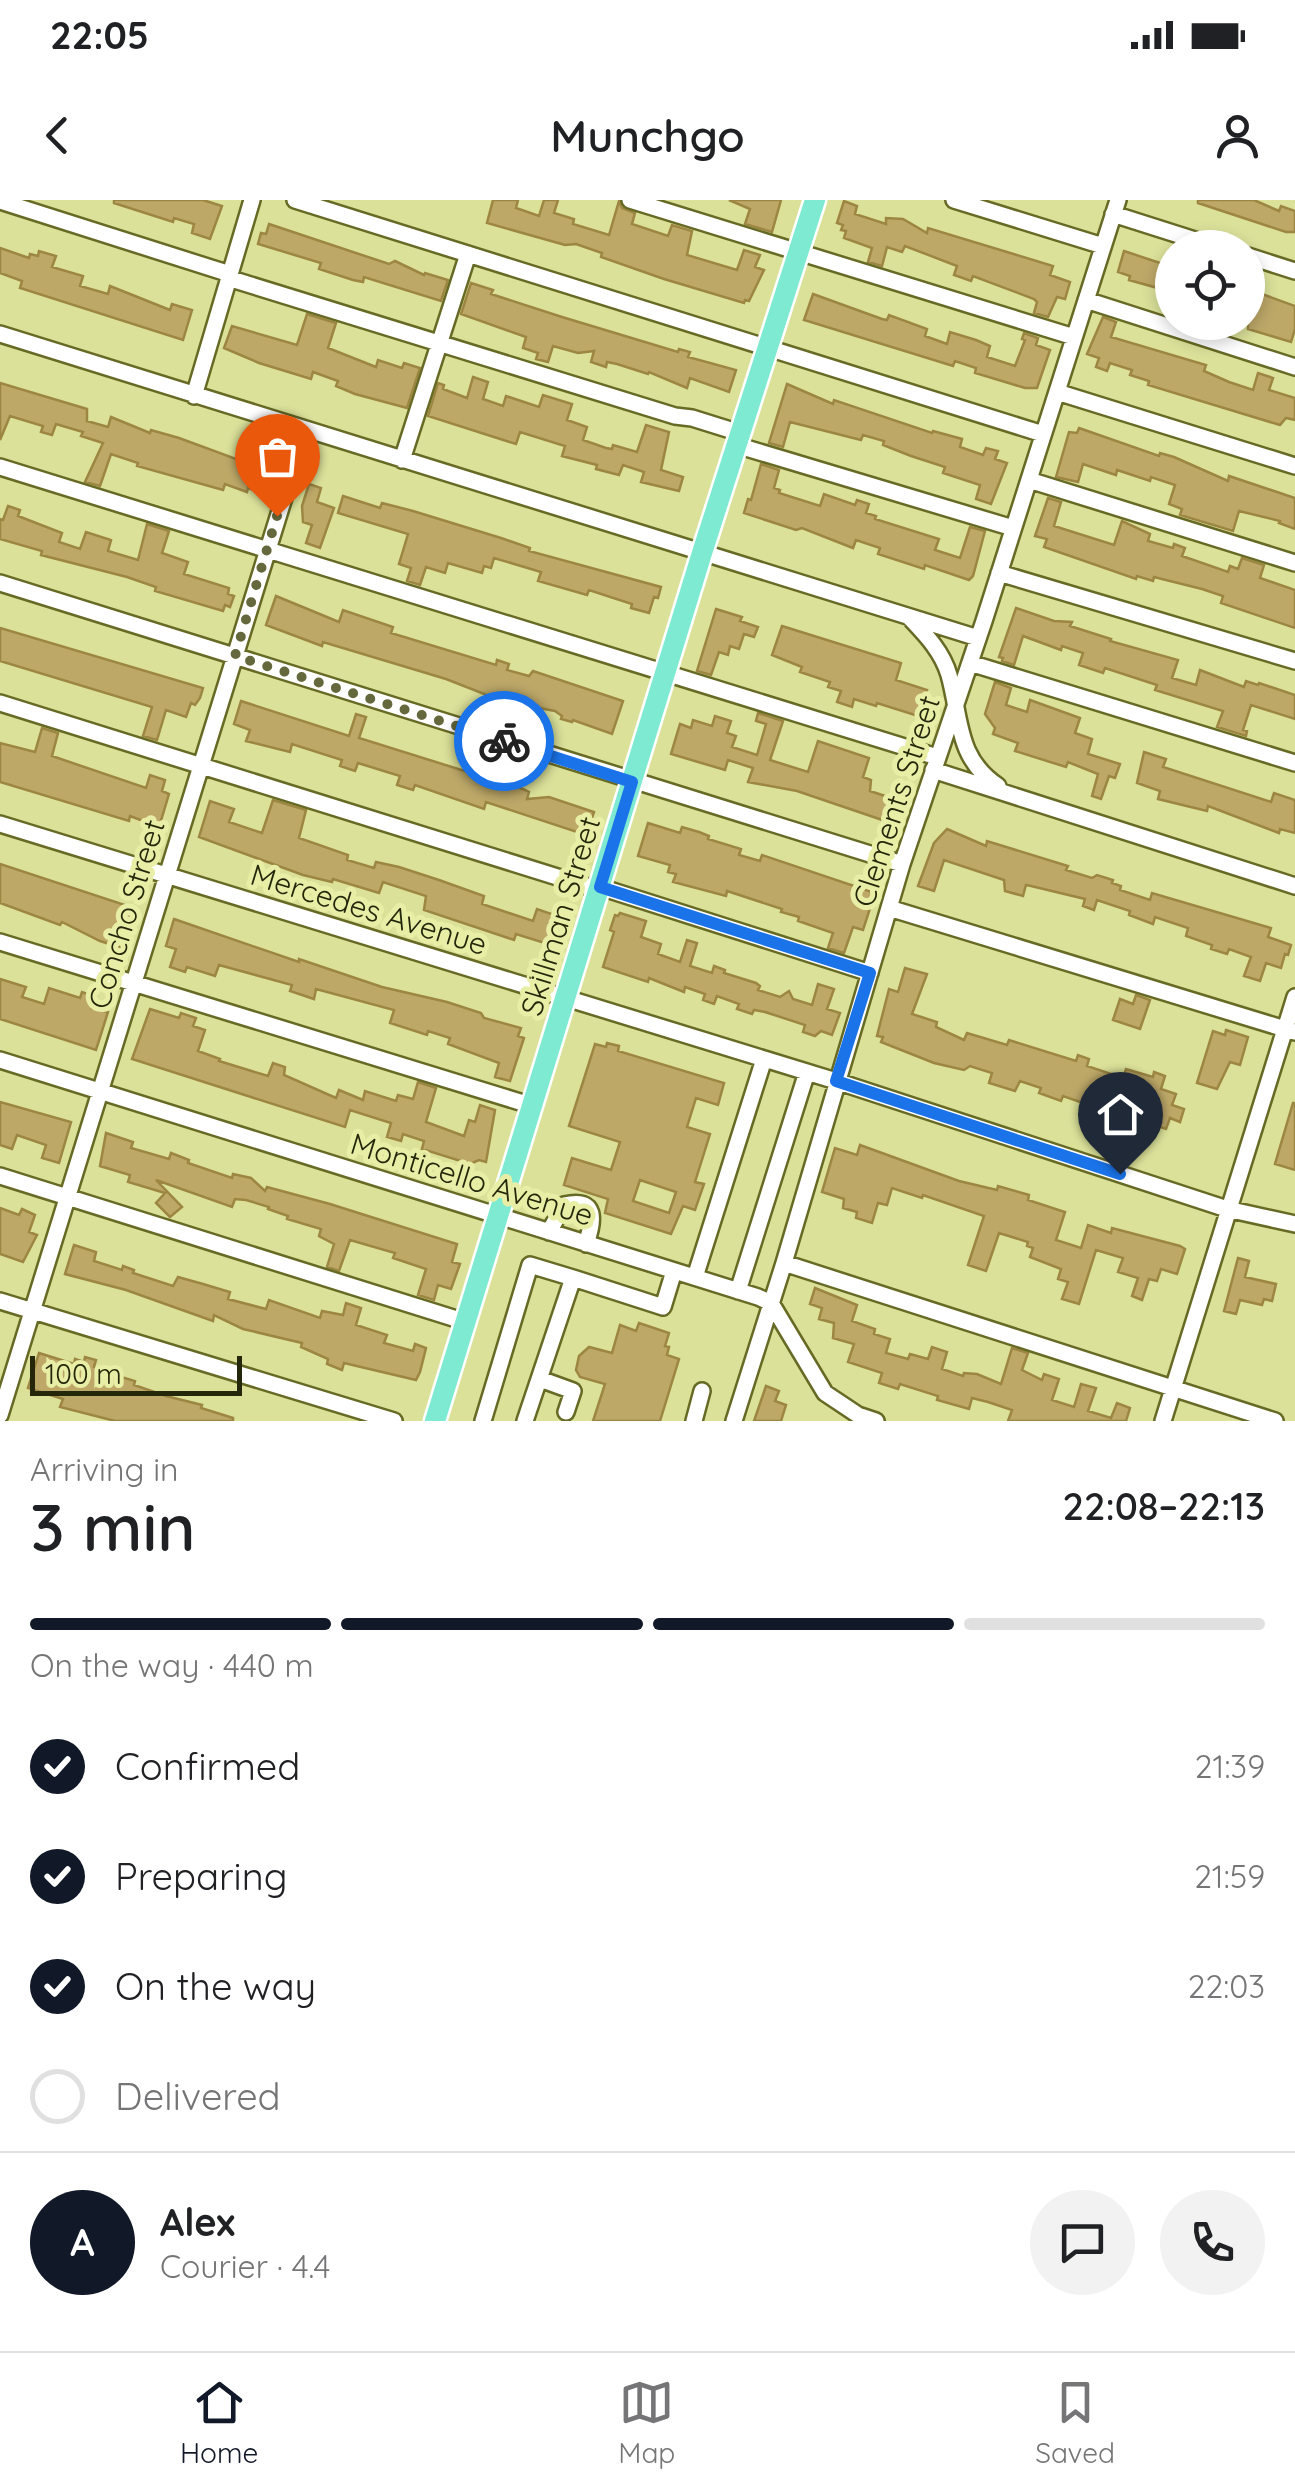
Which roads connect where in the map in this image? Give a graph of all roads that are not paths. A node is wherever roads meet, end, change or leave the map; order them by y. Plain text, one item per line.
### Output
1 (252, 200) edge
2 (295, 200) edge
3 (630, 200) edge
4 (815, 200) edge
5 (954, 200) edge
6 (0, 201) edge
7 (1116, 207) edge
8 (1174, 230) edge
9 (1103, 246) junction
10 (799, 252) junction
11 (468, 254) junction
12 (1265, 261) edge
13 (1295, 271) edge
14 (229, 276) junction
15 (1086, 300) junction
16 (0, 334) edge
17 (1074, 337) junction
18 (439, 342) junction
19 (768, 347) junction
20 (1295, 367) edge
21 (1057, 392) junction
22 (194, 396) junction
23 (304, 430) junction
24 (1044, 434) junction
25 (738, 439) junction
26 (402, 460) junction
27 (1295, 466) edge
28 (0, 467) edge
29 (1029, 480) junction
30 (1014, 528) junction
31 (266, 550) junction
32 (702, 553) junction
33 (1295, 564) edge
34 (999, 573) junction
35 (0, 583) edge
36 (909, 616) junction
37 (978, 638) junction
38 (235, 656) junction
39 (1295, 661) edge
40 (970, 663) junction
41 (665, 674) junction
42 (0, 703) edge
43 (954, 712) junction
44 (1295, 763) edge
45 (935, 764) junction
46 (200, 767) junction
47 (632, 782) junction
48 (1010, 794) junction
49 (0, 824) edge
50 (902, 864) junction
51 (166, 876) junction
52 (1295, 886) edge
53 (600, 889) junction
54 (888, 908) junction
55 (0, 942) edge
56 (870, 973) junction
57 (134, 984) junction
58 (1295, 996) edge
59 (566, 998) junction
60 (1290, 1031) edge
61 (764, 1059) junction
62 (0, 1060) edge
63 (807, 1072) junction
64 (836, 1081) junction
65 (100, 1091) junction
66 (532, 1106) junction
67 (0, 1176) edge
68 (67, 1197) junction
69 (1227, 1209) junction
70 (498, 1216) junction
71 (1295, 1224) edge
72 (549, 1232) junction
73 (586, 1244) junction
74 (784, 1262) junction
75 (674, 1271) junction
76 (695, 1277) junction
77 (573, 1278) junction
78 (738, 1290) junction
79 (0, 1301) edge
80 (771, 1303) junction
81 (33, 1312) junction
82 (466, 1322) junction
83 (540, 1379) junction
84 (1173, 1388) junction
85 (702, 1391) dead end
86 (566, 1412) dead end
87 (0, 1415) edge
88 (394, 1421) edge
89 (435, 1421) edge
90 (483, 1421) edge
91 (526, 1421) edge
92 (694, 1421) edge
93 (734, 1421) edge
94 (876, 1421) edge
95 (1163, 1421) edge
96 (1275, 1421) edge

1 - 14 street
2 - 11 street
3 - 10 street
4 - 10 main road, Skillman Street
5 - 9 street
6 - 14 street
7 - 8 street
7 - 9 street, Clements Street
9 - 15 street, Clements Street
10 - 17 street
10 - 19 main road, Skillman Street
11 - 18 street
11 - 19 street
12 - 13 street
14 - 18 street
14 - 22 street
15 - 17 street, Clements Street
15 - 20 street
16 - 22 street
17 - 21 street, Clements Street
18 - 25 street
18 - 26 street
19 - 24 street
19 - 25 main road, Skillman Street
21 - 24 street, Clements Street
21 - 27 street
22 - 23 street
23 - 26 street
23 - 31 street, Concho Street
24 - 29 street, Clements Street
25 - 30 street
25 - 32 main road, Skillman Street
26 - 32 street
28 - 31 street
29 - 30 street, Clements Street
29 - 33 street
30 - 34 street, Clements Street
31 - 38 street, Concho Street
31 - 41 street
32 - 36 street
32 - 41 main road, Skillman Street
34 - 37 street, Clements Street
34 - 39 street
35 - 38 street
36 - 37 street
36 - 43 street
37 - 40 street, Clements Street
38 - 46 street, Concho Street
38 - 47 street
40 - 43 street, Clements Street
40 - 44 street
41 - 45 street
41 - 47 main road, Skillman Street
42 - 46 street
43 - 45 street, Clements Street
43 - 48 street
45 - 48 street
45 - 50 street, Clements Street
46 - 51 street, Concho Street
46 - 53 street
47 - 50 street
47 - 53 main road, Skillman Street
48 - 52 street
49 - 51 street, Mercedes Avenue
50 - 54 street, Clements Street
51 - 57 street, Concho Street
51 - 59 street, Mercedes Avenue
53 - 56 street
53 - 59 main road, Skillman Street
54 - 56 street, Clements Street
54 - 60 street
55 - 57 street
56 - 64 street, Clements Street
57 - 65 street, Concho Street
57 - 66 street
58 - 60 street
59 - 61 street, Mercedes Avenue
59 - 66 main road, Skillman Street
60 - 69 street
61 - 63 street, Mercedes Avenue
61 - 76 street
62 - 65 street, Monticello Avenue
63 - 64 street, Mercedes Avenue
63 - 78 street
64 - 69 street, Mercedes Avenue
64 - 74 street, Clements Street
65 - 68 street, Concho Street
65 - 70 street, Monticello Avenue
66 - 70 main road, Skillman Street
67 - 68 street
68 - 81 street, Concho Street
68 - 82 street
69 - 71 street, Mercedes Avenue
69 - 84 street
70 - 72 street, Monticello Avenue
70 - 82 main road, Skillman Street
72 - 73 street, Monticello Avenue
72 - 73 street
73 - 75 street, Monticello Avenue
74 - 80 street, Clements Street
74 - 84 street
75 - 76 street, Monticello Avenue
75 - 77 street
76 - 78 street, Monticello Avenue
77 - 83 street
77 - 90 street
78 - 80 street, Monticello Avenue
79 - 81 street
80 - 93 street, Clements Street
80 - 94 street
81 - 87 street, Concho Street
81 - 88 street
82 - 89 main road, Skillman Street
83 - 86 street
83 - 91 street
84 - 95 street
84 - 96 street
85 - 92 street

